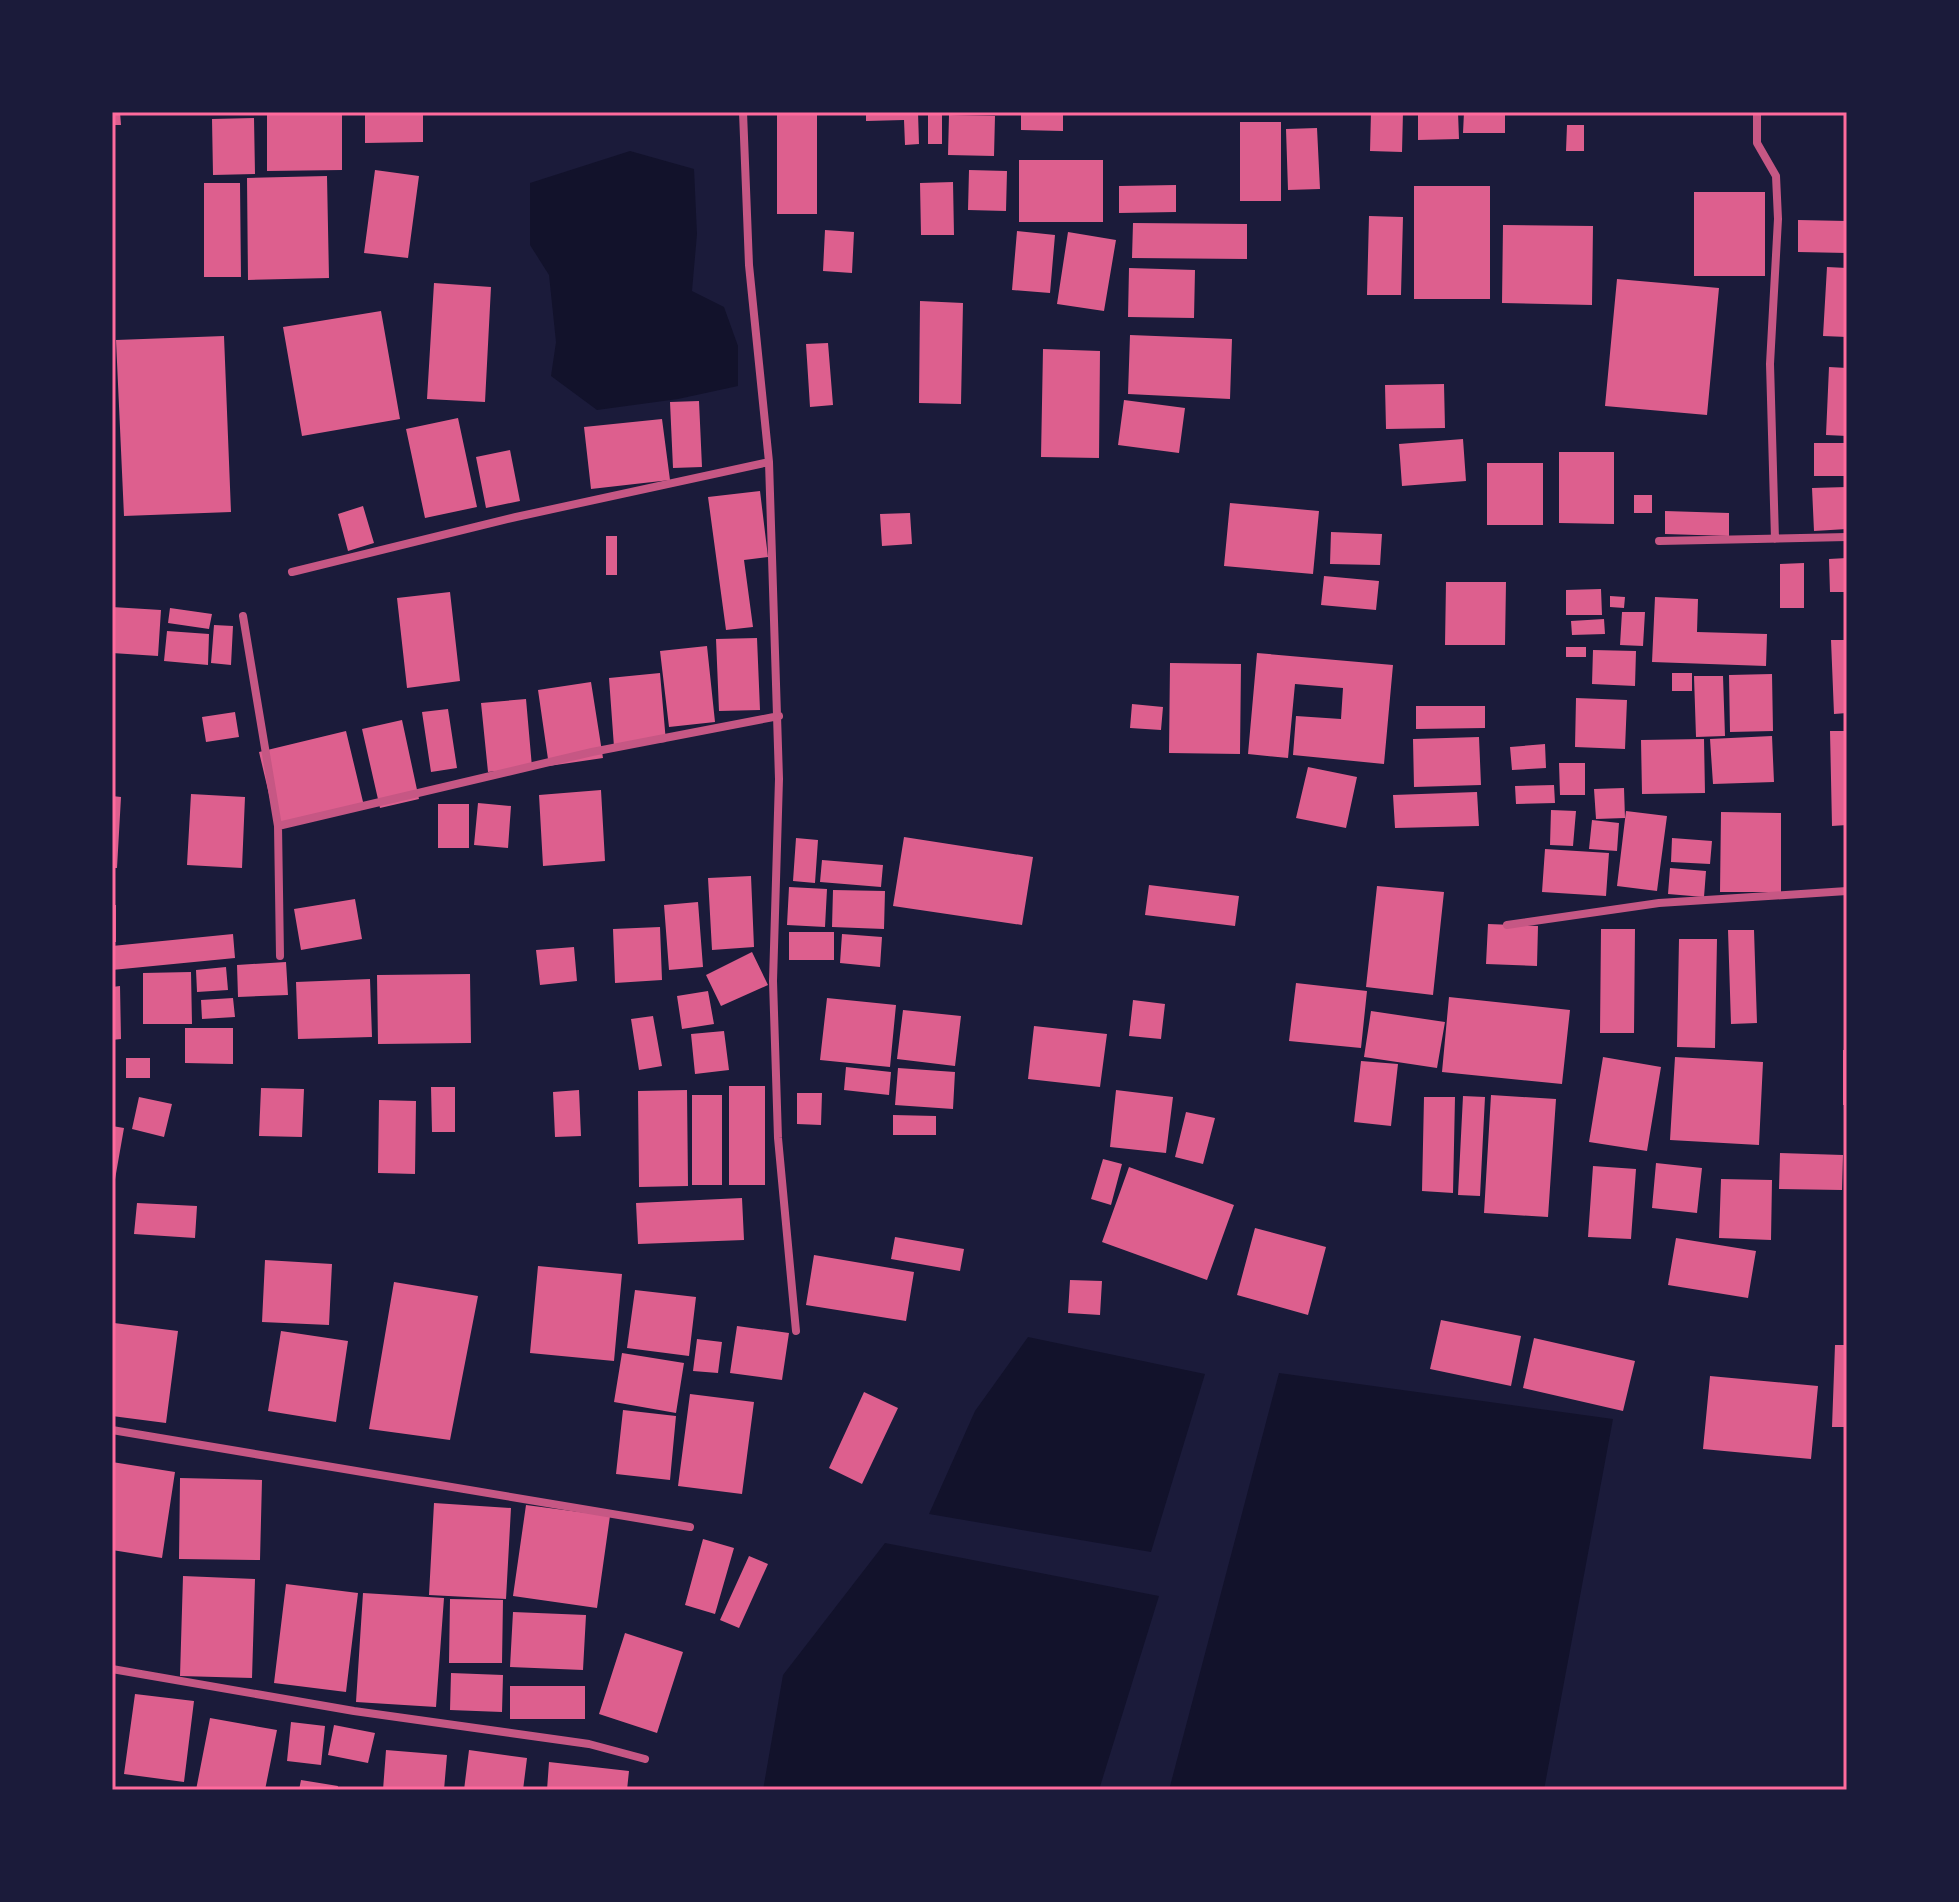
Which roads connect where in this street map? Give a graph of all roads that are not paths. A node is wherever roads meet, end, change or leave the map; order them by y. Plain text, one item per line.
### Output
1 (743, 112) edge
2 (1757, 112) edge
3 (769, 462) junction
4 (1847, 537) edge
5 (1775, 539) junction
6 (1659, 541) dead end
7 (292, 572) dead end
8 (243, 616) dead end
9 (779, 716) junction
10 (278, 826) junction
11 (1847, 891) edge
12 (1507, 925) dead end
13 (280, 956) dead end
14 (796, 1331) dead end
15 (112, 1430) edge
16 (690, 1527) dead end
17 (112, 1669) edge
18 (645, 1759) dead end

1 - 3 street
2 - 5 street
3 - 7 street
3 - 9 street
4 - 5 street
5 - 6 street
8 - 10 street
9 - 10 street
9 - 14 street
10 - 13 street
11 - 12 street
15 - 16 street
17 - 18 street

